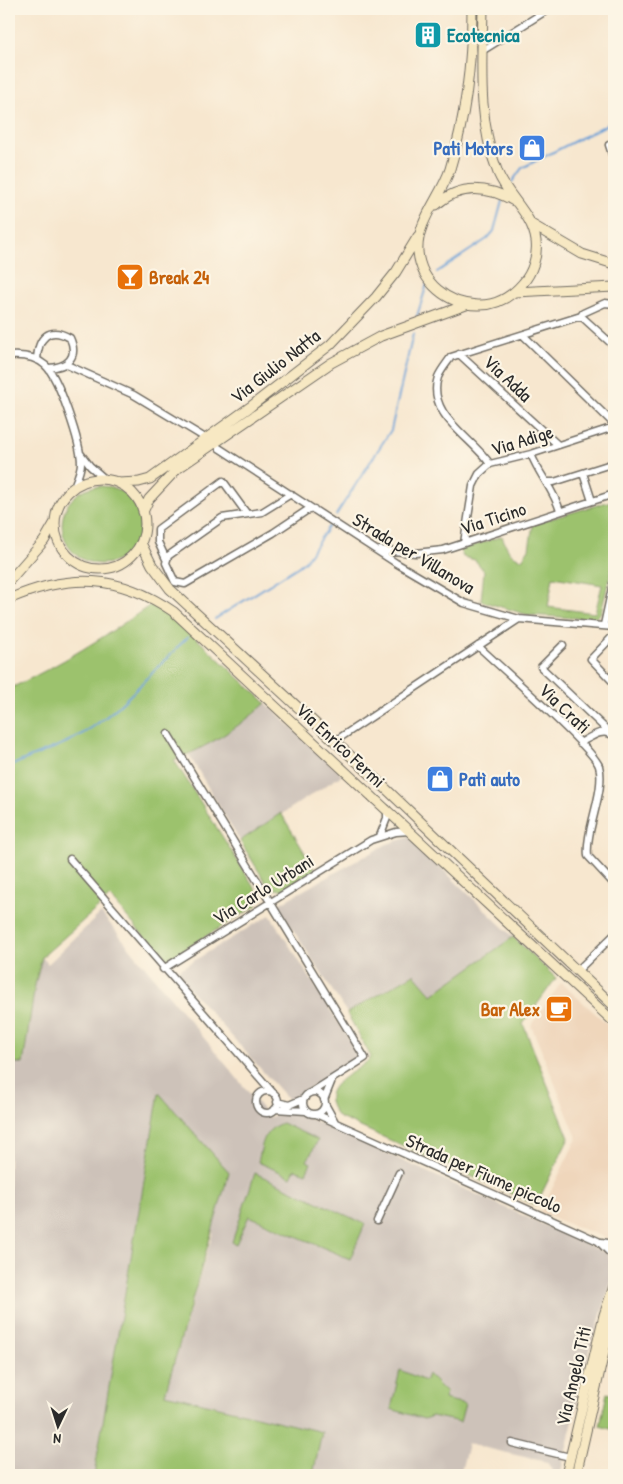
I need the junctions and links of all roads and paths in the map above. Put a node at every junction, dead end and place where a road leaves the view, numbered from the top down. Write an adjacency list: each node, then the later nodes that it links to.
1 (472, 9): 8 (main road)
2 (483, 9): 4 (main road)
3 (549, 9): 4 (street)
4 (482, 51): 7 (main road)
5 (614, 143): 6 (street)
6 (614, 160)
7 (514, 201): 8 (main road); 9 (main road)
8 (431, 210): 10 (main road)
9 (532, 224): 11 (main road); 13 (main road)
10 (419, 234): 15 (main road); 35 (main road, Via Giulio Natta)
11 (614, 264)
12 (614, 287): 13 (main road)
13 (515, 292): 15 (main road)
14 (614, 304): 16 (street, Via Adda)
15 (466, 305): 42 (main road, Via Giulio Natta)
16 (582, 316): 17 (street, Via Adda); 18 (street)
17 (523, 335): 19 (street, Via Adda); 24 (street)
18 (614, 346)
19 (460, 354): 26 (street, Via Adda); 31 (street, Via Adda)
20 (9, 356): 21 (street)
21 (37, 360): 22 (street); 23 (street)
22 (66, 365): 23 (street); 25 (street)
23 (48, 368): 28 (street)
24 (614, 425): 26 (street, Via Adige)
25 (202, 436)
26 (558, 445): 29 (street, Via Adige)
27 (219, 448): 37 (street, Strada per Villanova)
28 (80, 452): 33 (street); 36 (street)
29 (531, 454): 31 (street, Via Adige); 34 (street)
30 (614, 462): 32 (street)
31 (490, 464): 46 (street, Via Adige)
32 (582, 473): 34 (street); 39 (street)
33 (106, 480): 35 (main road); 36 (main road)
34 (546, 482): 41 (street)
35 (118, 483): 42 (main road)
36 (73, 489): 44 (main road)
37 (291, 494): 40 (street, Strada per Villanova); 43 (street)
38 (614, 494): 39 (street, Via Ticino)
39 (592, 501): 41 (street, Via Ticino)
40 (314, 509): 47 (street, Strada per Villanova); 48 (street)
41 (560, 511): 46 (street, Via Ticino)
42 (143, 512): 45 (main road)
43 (247, 514): 48 (street); 48 (street)
44 (55, 522): 49 (main road); 53 (main road)
45 (141, 543): 50 (main road); 64 (main road, Via Enrico Fermi)
46 (464, 543): 47 (street, Via Ticino)
47 (378, 550): 55 (street, Strada per Villanova)
48 (166, 559)
49 (83, 565): 50 (main road); 52 (main road)
50 (110, 568): 52 (main road)
51 (614, 579): 56 (street)
52 (96, 580): 54 (main road, Via Enrico Fermi); 66 (main road, Via Enrico Fermi)
53 (9, 582)
54 (9, 599)
55 (519, 619): 56 (street, Strada per Villanova); 60 (street, Via Enrico Fermi)
56 (604, 625): 57 (street, Strada per Villanova); 58 (street)
57 (614, 626)
58 (613, 638): 61 (street)
59 (563, 645): 63 (street)
60 (478, 646): 64 (street, Via Enrico Fermi); 65 (street, Via Crati)
61 (614, 683)
62 (168, 734): 71 (street)
63 (612, 734): 65 (street)
64 (335, 741): 74 (main road, Via Enrico Fermi)
65 (580, 743): 70 (street, Via Crati)
66 (386, 809): 67 (main road, Via Enrico Fermi); 68 (street)
67 (410, 831): 68 (street, Via Carlo Urbani); 76 (main road, Via Enrico Fermi)
68 (380, 836): 71 (street, Via Carlo Urbani)
69 (70, 859): 73 (street)
70 (614, 884)
71 (270, 902): 73 (street, Via Carlo Urbani); 78 (street)
72 (614, 935): 74 (street)
73 (163, 969): 77 (street)
74 (578, 971): 75 (main road, Via Enrico Fermi)
75 (614, 1006)
76 (614, 1022)
77 (259, 1079): 79 (street); 80 (street)
78 (333, 1079): 81 (street); 82 (street)
79 (273, 1093): 80 (street); 83 (street)
80 (260, 1094): 83 (street)
81 (307, 1096): 82 (street); 83 (street); 84 (street)
82 (324, 1102): 85 (street); 86 (street)
83 (276, 1106): 84 (street)
84 (306, 1111): 85 (street)
85 (316, 1114): 86 (street, Strada per Fiume piccolo)
86 (336, 1123): 89 (street, Strada per Fiume piccolo)
87 (399, 1173): 88 (street)
88 (377, 1221)
89 (598, 1241): 90 (street); 91 (street, Strada per Fiume piccolo)
90 (614, 1244)
91 (614, 1256)
92 (614, 1286): 96 (main road, Via Angelo Titi)
93 (614, 1309): 95 (main road, Via Angelo Titi)
94 (512, 1443): 96 (street)
95 (582, 1452): 96 (street); 97 (main road, Via Angelo Titi)
96 (571, 1456): 97 (street); 98 (main road, Via Angelo Titi)
97 (579, 1464): 99 (main road, Via Angelo Titi)
98 (566, 1475)
99 (576, 1475)

